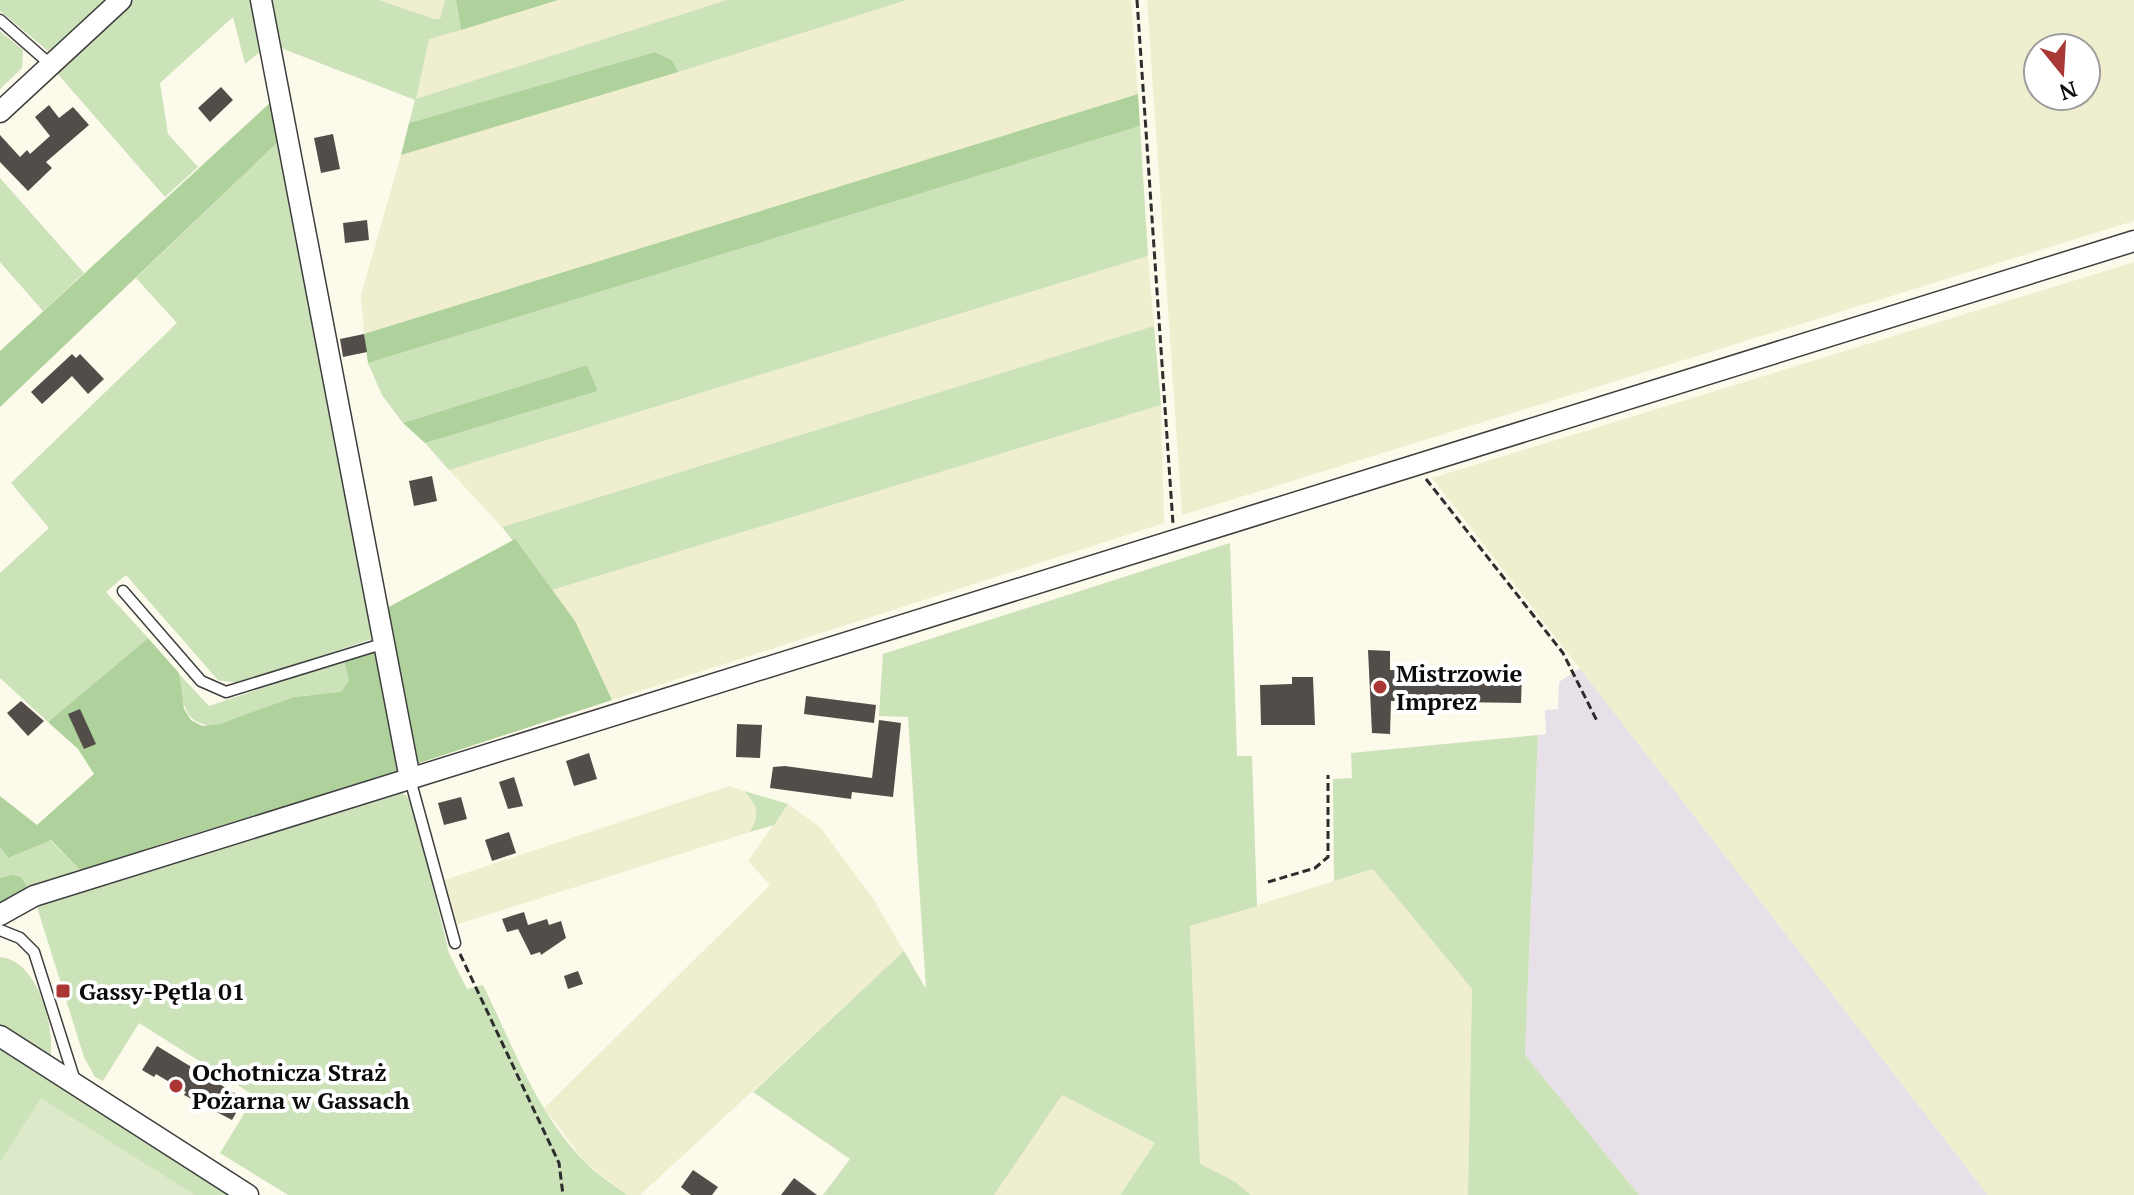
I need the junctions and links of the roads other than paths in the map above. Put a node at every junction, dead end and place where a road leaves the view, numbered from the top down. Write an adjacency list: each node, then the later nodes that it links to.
1 (121, 0): 4 (street)
2 (261, 0): 8 (street)
3 (0, 20): 4 (lane)
4 (51, 65): 5 (street)
5 (0, 112)
6 (2134, 241): 9 (street)
7 (123, 591): 8 (lane)
8 (385, 643): 9 (street)
9 (410, 779): 10 (street); 12 (lane)
10 (0, 915)
11 (0, 930): 14 (lane)
12 (455, 943)
13 (0, 1036): 14 (street)
14 (77, 1086): 15 (street)
15 (248, 1195)

